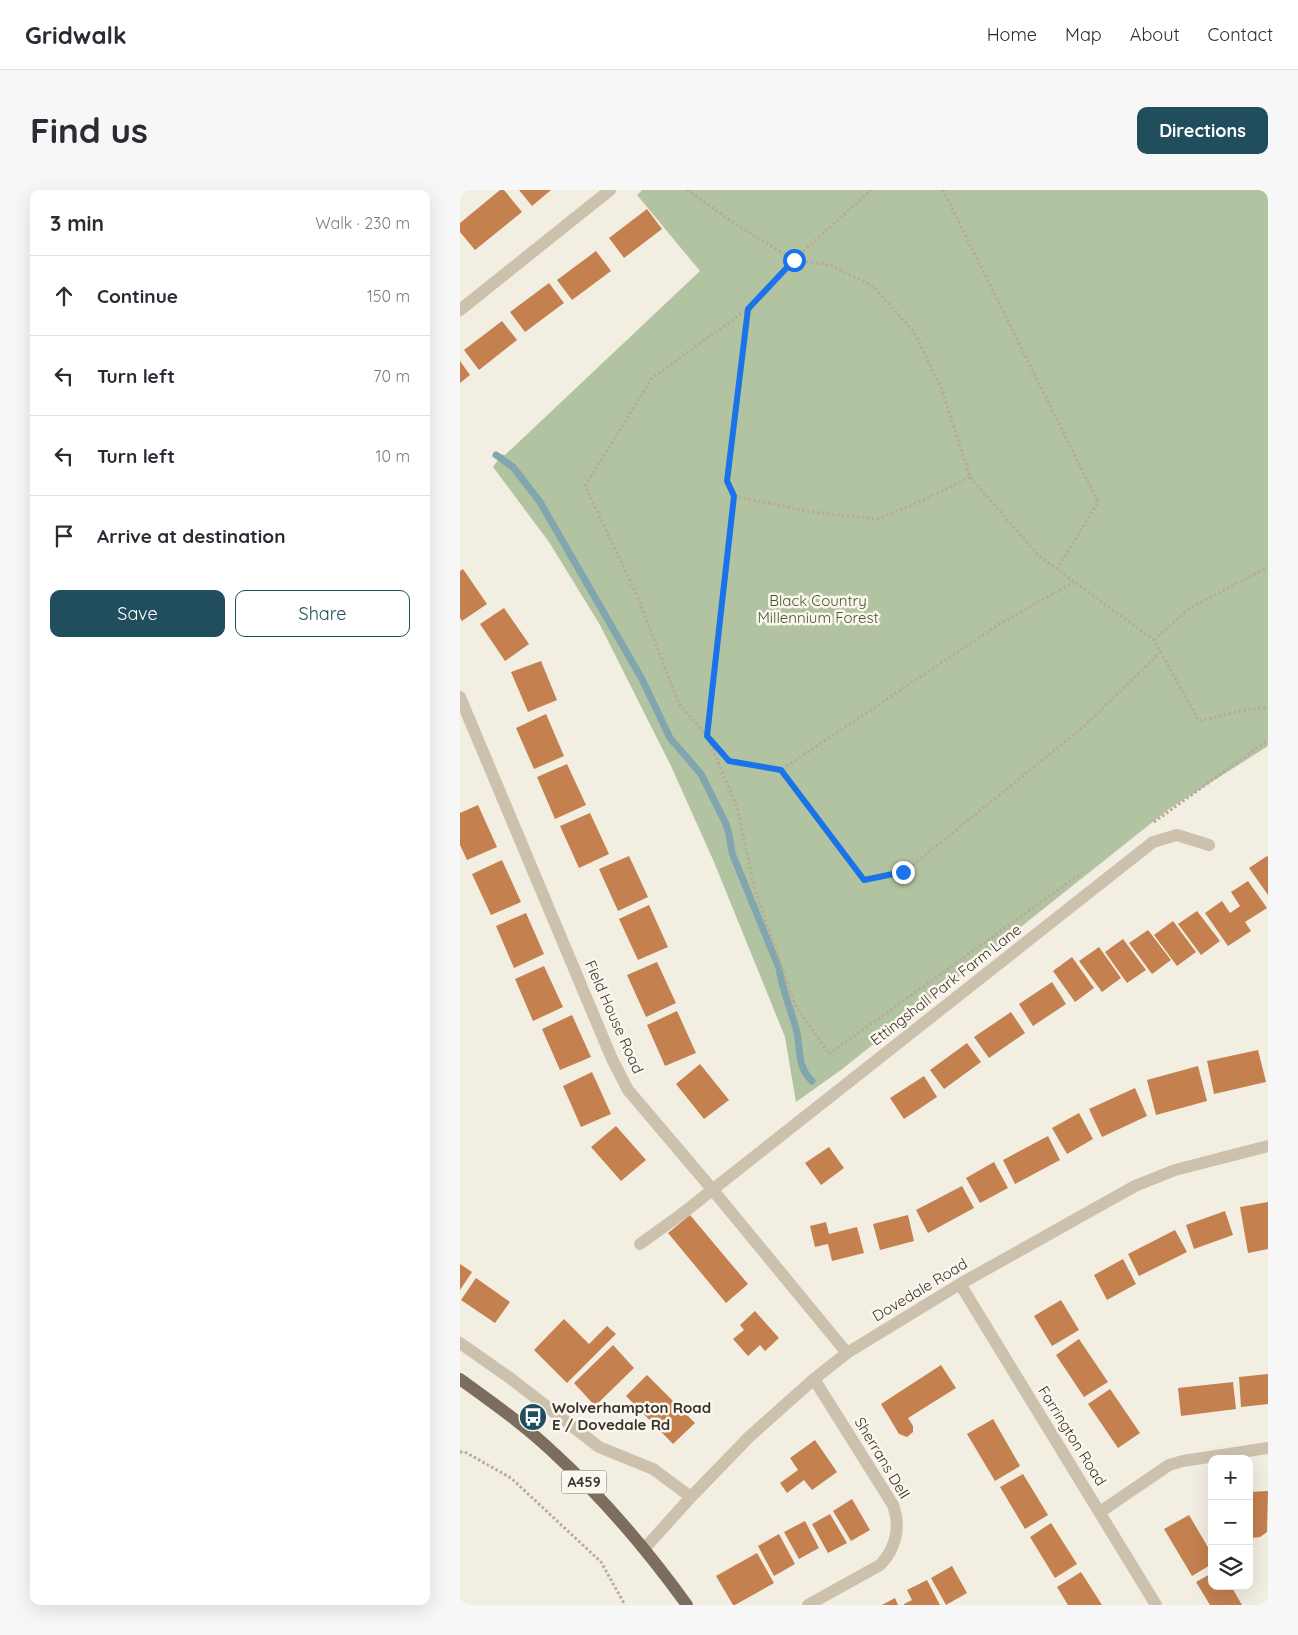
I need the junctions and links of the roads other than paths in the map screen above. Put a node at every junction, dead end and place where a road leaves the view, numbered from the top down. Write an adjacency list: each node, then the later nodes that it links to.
1 (610, 190): 2 (street)
2 (460, 310)
3 (460, 696): 6 (street, Field House Road)
4 (1209, 845): 6 (street, Ettingshall Park Farm Lane)
5 (1268, 1146): 8 (street, Dovedale Road)
6 (712, 1189): 7 (street, Ettingshall Park Farm Lane); 10 (street, Field House Road)
7 (640, 1244)
8 (960, 1284): 10 (street, Dovedale Road); 15 (street, Farrington Road)
9 (460, 1343): 14 (street)
10 (847, 1353): 12 (street, Dovedale Road)
11 (460, 1378): 16 (main road, A459)
12 (814, 1379): 14 (street, Dovedale Road); 18 (street, Sherrans Dell)
13 (1268, 1448): 15 (street)
14 (690, 1497): 16 (street, Dovedale Road)
15 (1100, 1512): 19 (street, Farrington Road)
16 (644, 1549): 17 (main road, A459)
17 (688, 1605)
18 (808, 1605)
19 (1156, 1605)

